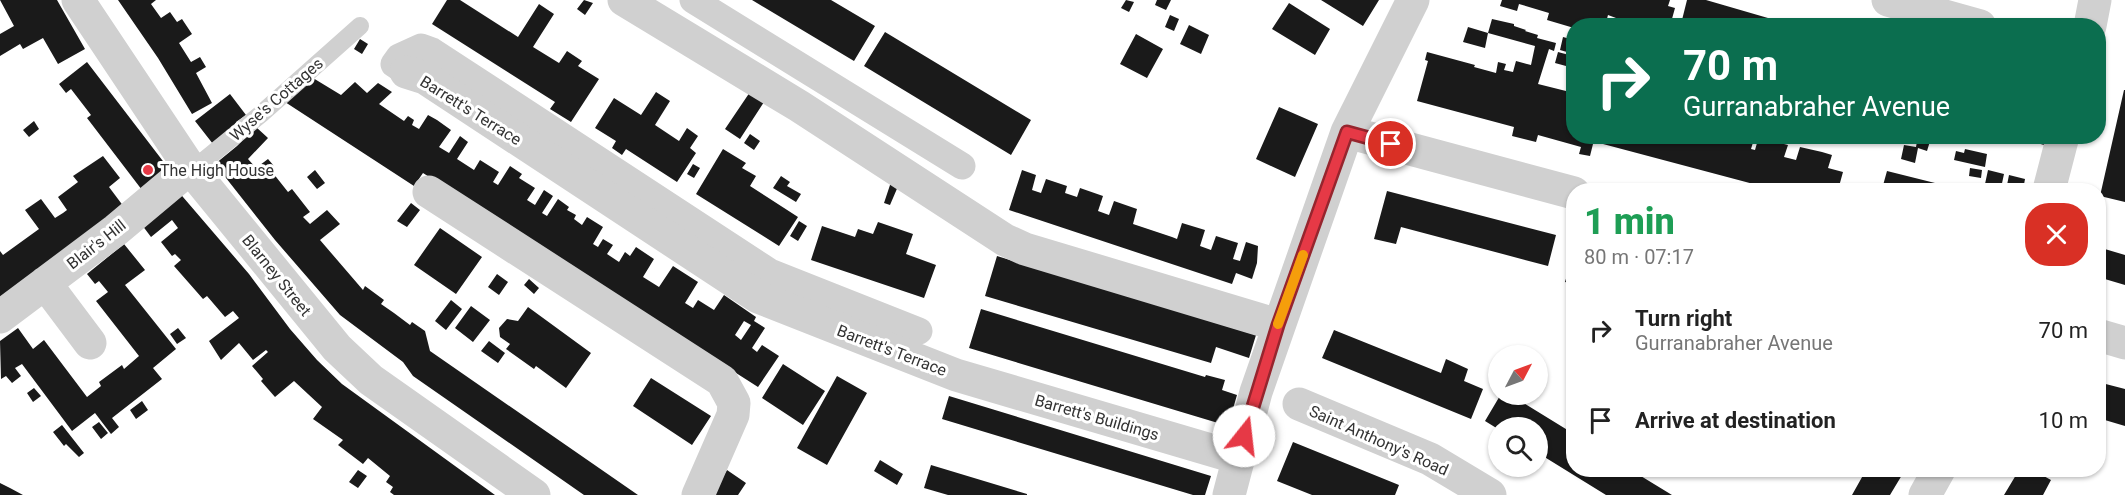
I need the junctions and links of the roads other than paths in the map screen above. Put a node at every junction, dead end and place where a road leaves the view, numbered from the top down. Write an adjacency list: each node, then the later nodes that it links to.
1 (78, 0): 14 (street, Blarney Street)
2 (624, 0): 20 (street)
3 (693, 0): 13 (street)
4 (1413, 0): 11 (street)
5 (1888, 0): 7 (street)
6 (2095, 0): 8 (street)
7 (1952, 18)
8 (2092, 18)
9 (360, 26): 14 (lane, Wyse's Cottages)
10 (406, 72): 21 (street, Barrett's Terrace); 25 (street, Barrett's Terrace)
11 (1347, 132): 16 (street); 20 (street)
12 (2061, 144): 15 (street)
13 (962, 166)
14 (190, 168): 18 (street, Blair's Hill); 29 (street, Blarney Street)
15 (2051, 183)
16 (1566, 191)
17 (429, 192): 30 (street)
18 (45, 284): 19 (street, Blair's Hill); 23 (street)
19 (0, 317)
20 (1278, 325): 27 (street)
21 (919, 331)
22 (2106, 337): 24 (street)
23 (90, 343)
24 (2125, 343)
25 (956, 375): 27 (street, Barrett's Buildings)
26 (1299, 404): 32 (street, Saint Anthony's Road)
27 (1238, 458): 31 (street)
28 (1934, 477): 33 (street)
29 (534, 495)
30 (698, 495)
31 (1229, 495)
32 (1490, 495)
33 (1925, 495)

